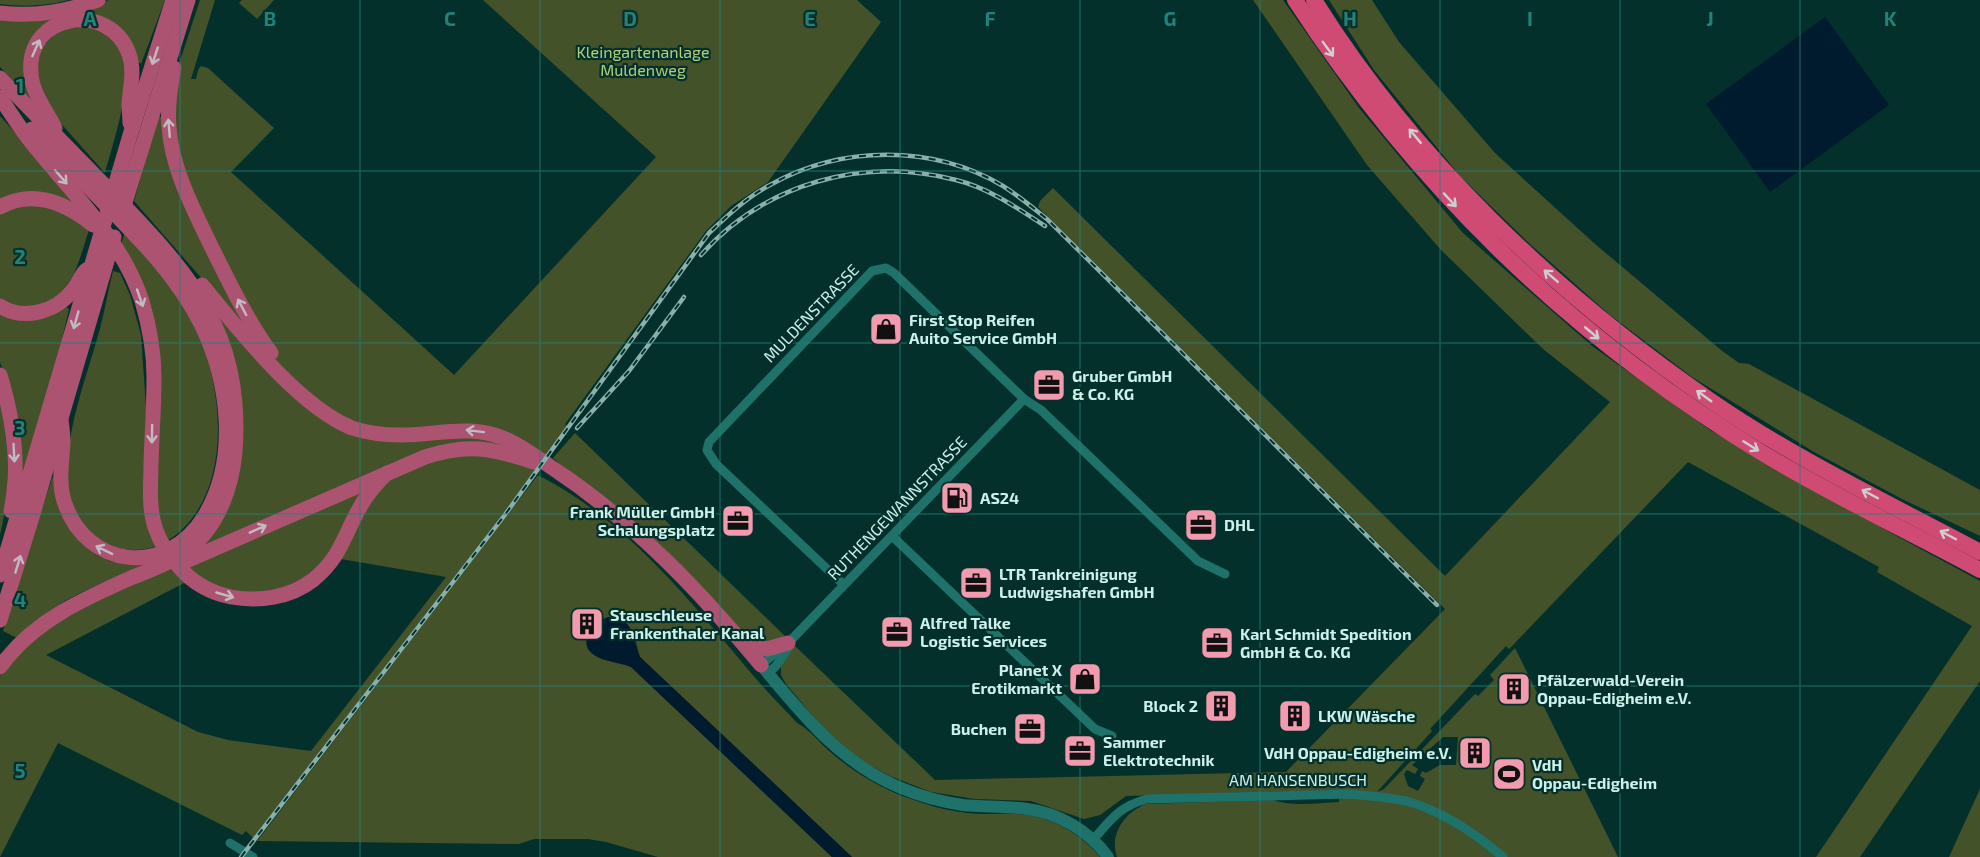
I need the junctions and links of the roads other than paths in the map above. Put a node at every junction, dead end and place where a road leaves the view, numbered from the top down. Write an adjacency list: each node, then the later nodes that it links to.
1 (98, 0): 6 (highway)
2 (173, 0): 10 (highway, one-way to 10)
3 (188, 0): 7 (highway)
4 (1295, 0): 28 (highway, one-way to 28)
5 (1314, 0): 25 (highway, one-way to 5)
6 (0, 13)
7 (182, 18): 12 (highway); 19 (highway, one-way to 7)
8 (0, 78): 11 (highway)
9 (0, 97): 14 (highway, one-way to 14); 27 (highway)
10 (131, 132): 11 (highway, one-way to 10); 12 (highway)
11 (60, 140): 15 (highway)
12 (122, 186): 16 (highway); 21 (highway)
13 (0, 207): 14 (highway)
14 (115, 245): 23 (highway, one-way to 23)
15 (169, 254): 19 (highway); 27 (highway)
16 (92, 264): 17 (highway); 26 (highway, one-way to 26)
17 (0, 306)
18 (0, 375): 26 (highway, one-way to 26)
19 (298, 391): 22 (highway, one-way to 19)
20 (1024, 399): 24 (street, RUTHENGEWANNSTRASSE); 29 (street, MULDENSTRASSE); 31 (street, MULDENSTRASSE)
21 (61, 420): 27 (highway, one-way to 21); 32 (highway, one-way to 21)
22 (527, 455): 23 (highway); 34 (highway)
23 (387, 473): 27 (highway, one-way to 23)
24 (892, 536): 31 (street, RUTHENGEWANNSTRASSE); 37 (street)
25 (1980, 552)
26 (6, 556): 30 (highway)
27 (173, 558): 35 (highway)
28 (1980, 570)
29 (1225, 574)
30 (0, 575)
31 (844, 585): 33 (street, RUTHENGEWANNSTRASSE)
32 (0, 620)
33 (790, 641): 34 (highway); 36 (street, RUTHENGEWANNSTRASSE)
34 (741, 642): 36 (highway)
35 (0, 667)
36 (764, 669): 38 (street)
37 (1112, 736)
38 (1093, 840): 41 (street); 42 (street, AM HANSENBUSCH)
39 (230, 843): 40 (street)
40 (253, 857)
41 (1108, 857)
42 (1503, 857)

